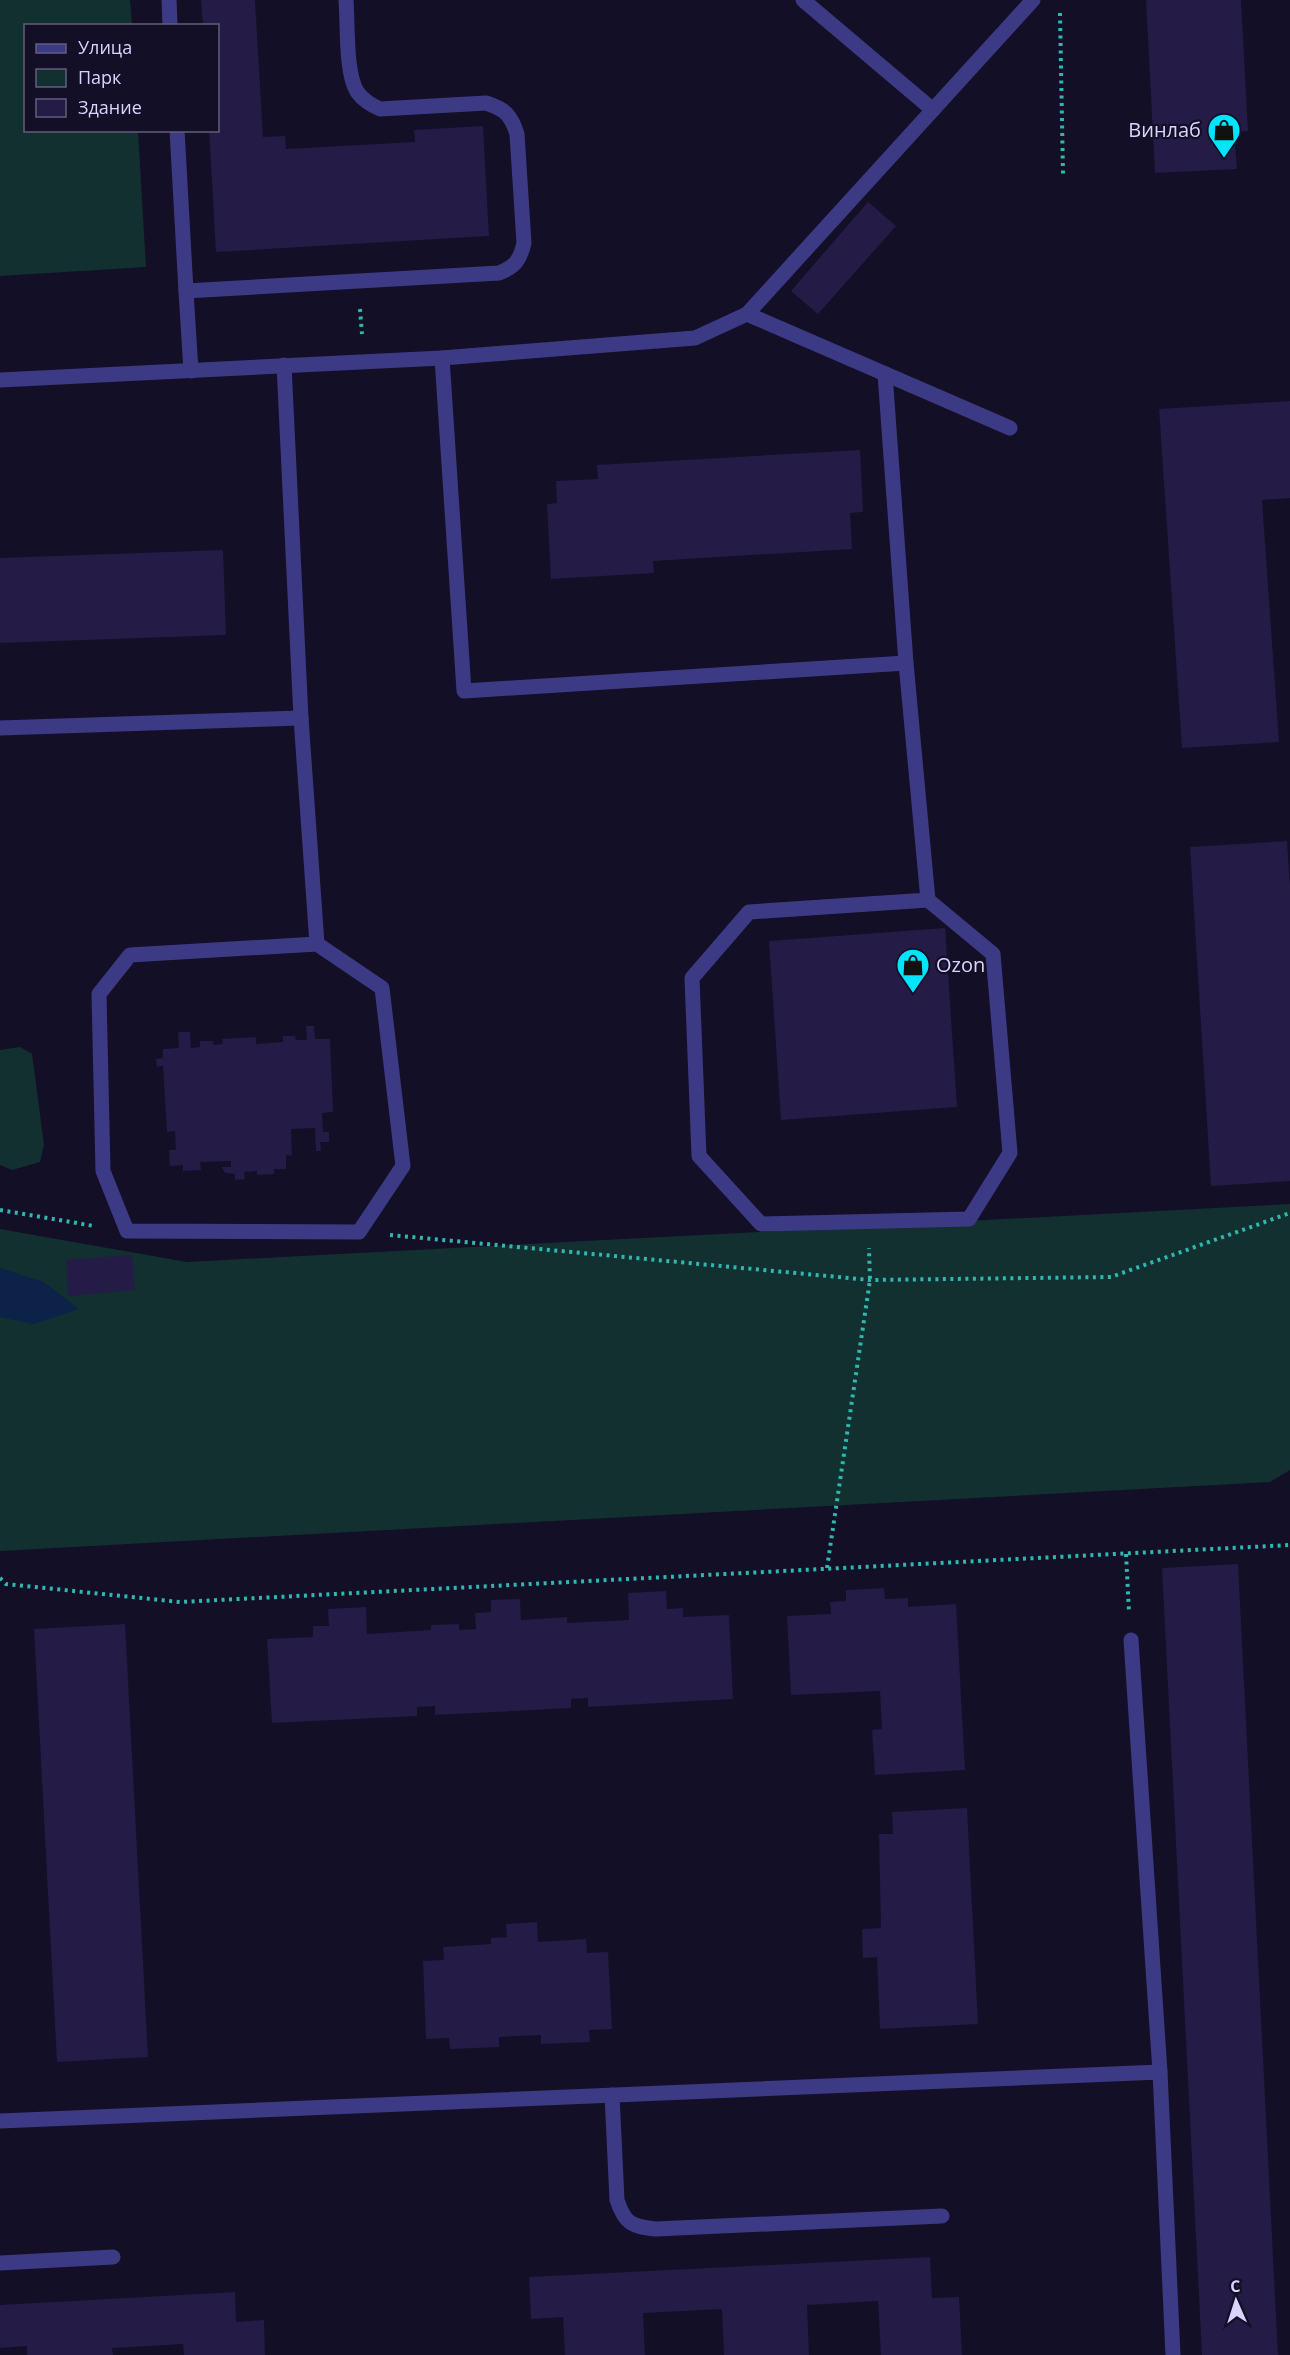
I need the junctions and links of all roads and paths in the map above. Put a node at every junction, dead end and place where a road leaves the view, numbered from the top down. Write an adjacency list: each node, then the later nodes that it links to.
1 (169, 0): 6 (lane)
2 (346, 0): 10 (lane)
3 (803, 0): 7 (lane)
4 (1033, 0): 7 (lane)
5 (1059, 12): 9 (path)
6 (170, 24)
7 (933, 110): 12 (lane)
8 (177, 132): 11 (lane)
9 (1062, 174)
10 (359, 281): 11 (lane); 13 (path)
11 (186, 291): 16 (lane)
12 (747, 314): 14 (lane); 17 (lane)
13 (362, 338)
14 (442, 358): 15 (lane); 20 (lane)
15 (284, 365): 16 (lane); 21 (lane)
16 (191, 371): 18 (lane)
17 (885, 374): 19 (lane); 20 (lane)
18 (0, 380)
19 (1010, 428)
20 (906, 663): 23 (lane)
21 (301, 718): 22 (lane); 24 (lane)
22 (0, 728)
23 (928, 900): 27 (lane); 27 (lane)
24 (317, 944): 28 (lane); 29 (lane)
25 (0, 1210): 28 (path)
26 (1290, 1213): 30 (path)
27 (868, 1222): 30 (path)
28 (127, 1231): 29 (lane)
29 (359, 1232): 30 (path)
30 (870, 1280): 33 (path)
31 (1290, 1545): 32 (path)
32 (1126, 1553): 33 (path); 35 (path)
33 (827, 1568): 34 (path)
34 (0, 1578)
35 (1131, 1640): 36 (lane)
36 (1160, 2072): 37 (lane); 42 (lane)
37 (612, 2095): 38 (lane); 39 (lane)
38 (0, 2121)
39 (942, 2216)
40 (113, 2257): 41 (lane)
41 (0, 2263)
42 (1173, 2355)

